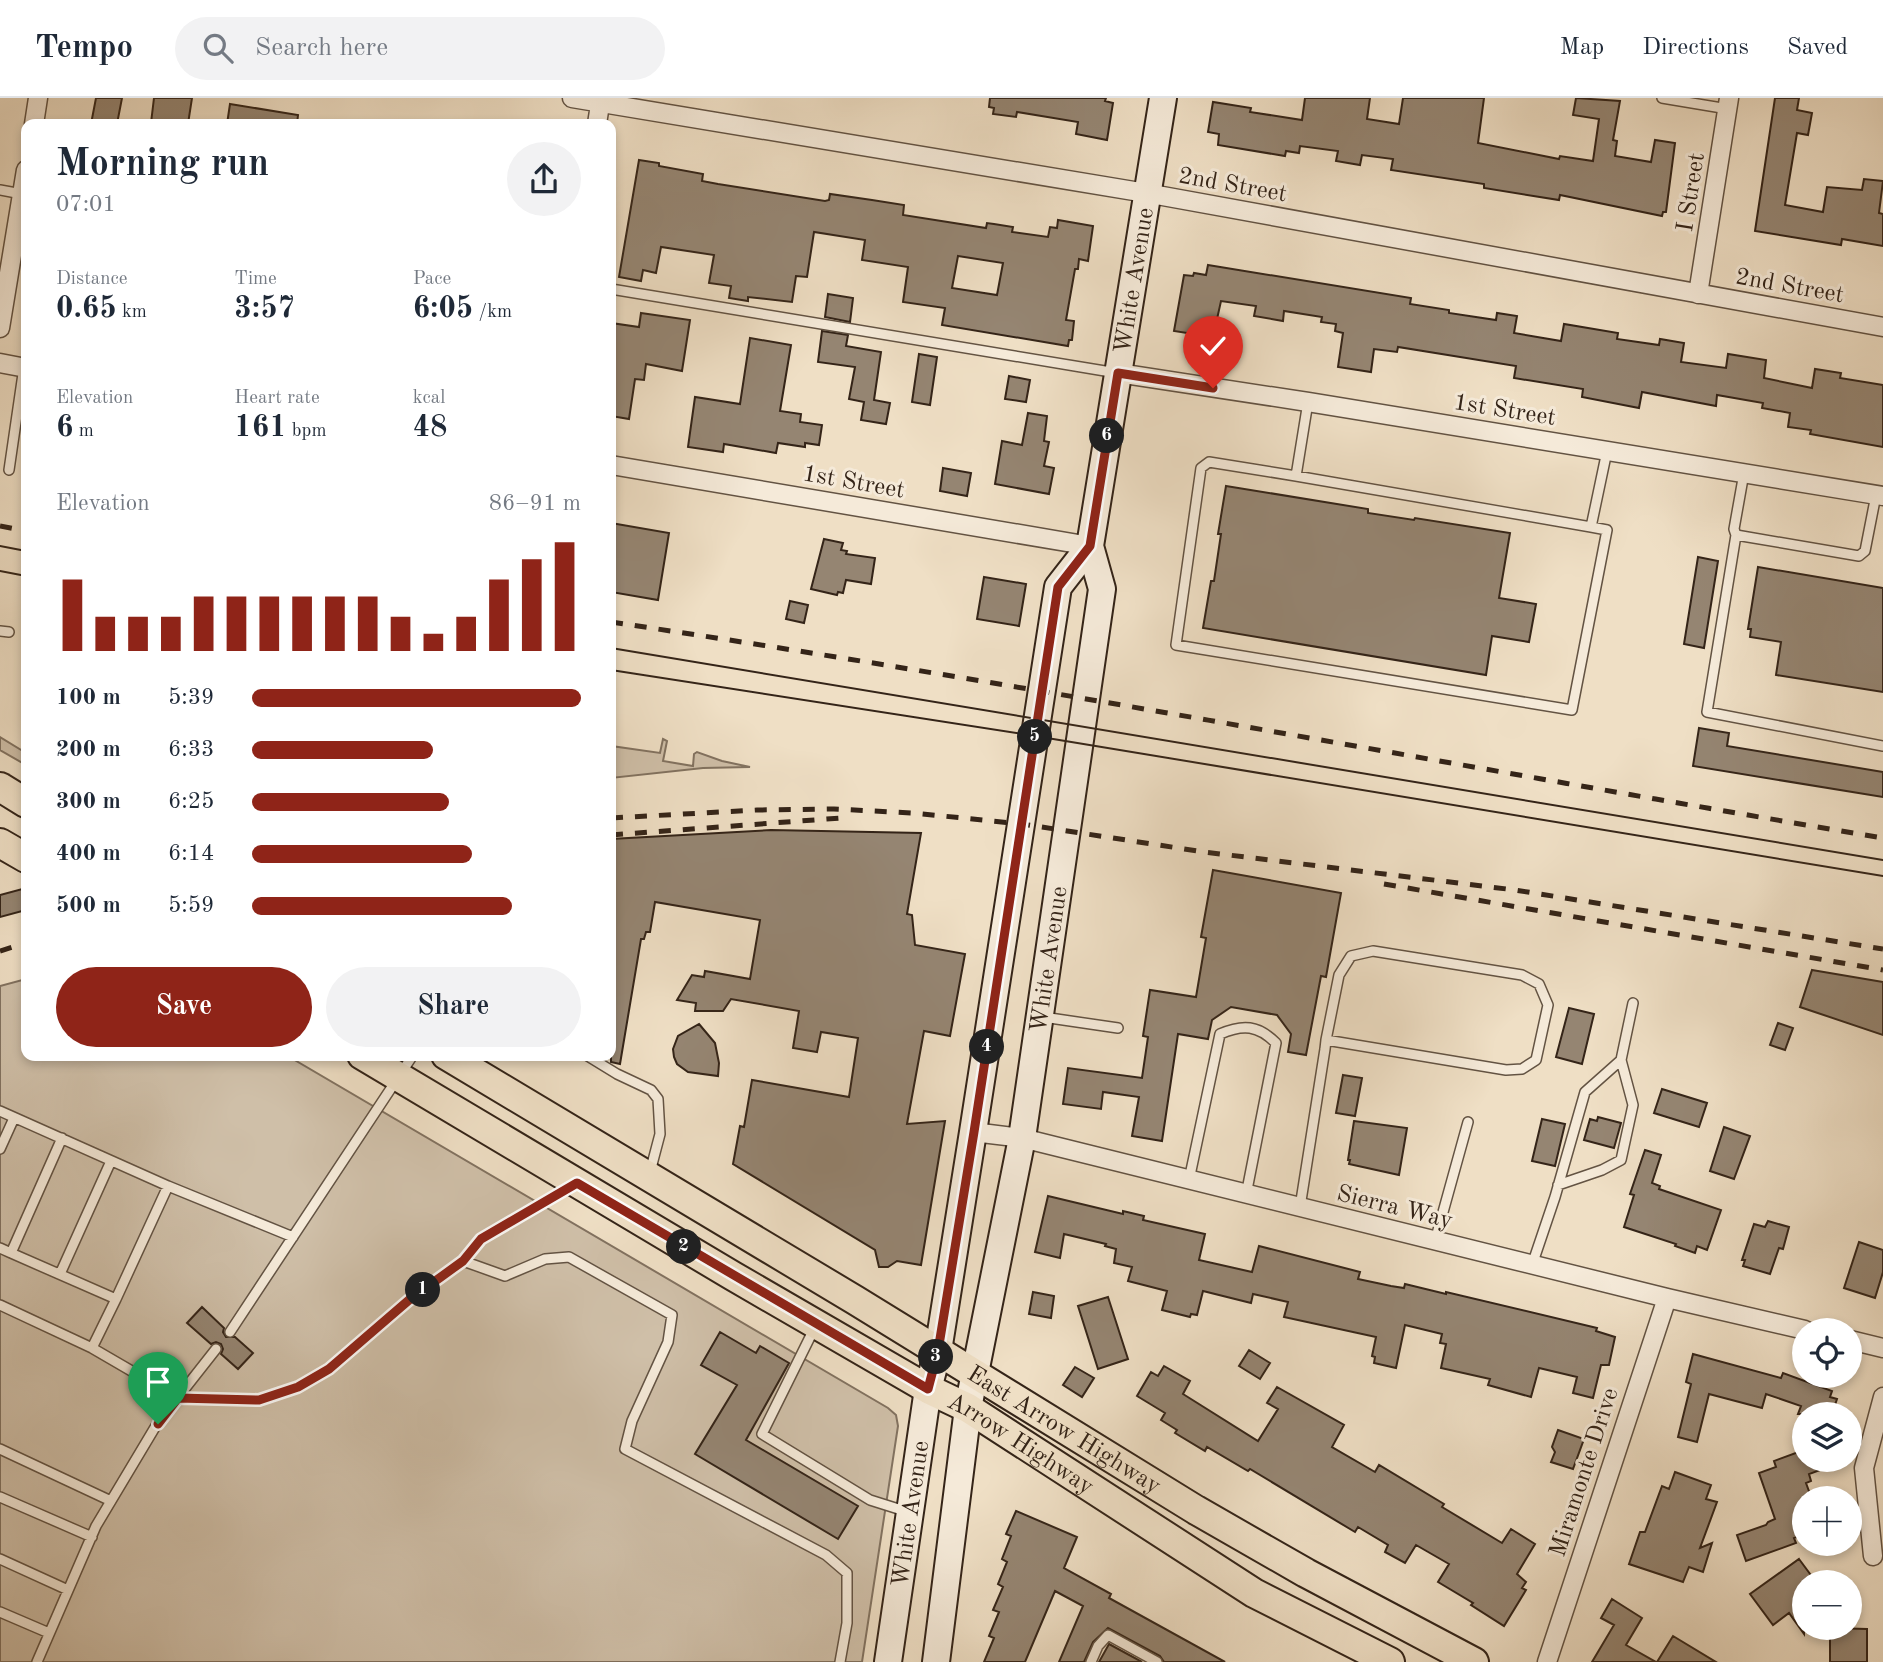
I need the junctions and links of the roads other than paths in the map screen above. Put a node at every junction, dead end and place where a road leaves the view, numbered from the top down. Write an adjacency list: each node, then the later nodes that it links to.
1 (38, 98): 7 (street)
2 (572, 98): 5 (street, 2nd Street)
3 (1163, 98): 10 (main road, White Avenue)
4 (1662, 98): 6 (lane)
5 (600, 101): 8 (street); 10 (street, 2nd Street)
6 (1728, 104): 14 (street, I Street)
7 (35, 119)
8 (598, 119)
9 (0, 190): 11 (lane)
10 (1146, 193): 14 (street, 2nd Street); 19 (main road, White Avenue)
11 (21, 194)
12 (21, 211): 16 (street)
13 (616, 290): 19 (lane)
14 (1698, 294): 15 (street, 2nd Street)
15 (1883, 327)
16 (0, 328)
17 (0, 363): 18 (street)
18 (21, 367)
19 (1118, 373): 21 (street, 1st Street); 30 (main road, White Avenue)
20 (21, 394): 24 (lane)
21 (1308, 402): 22 (street, 1st Street); 26 (lane)
22 (1607, 450): 25 (street, 1st Street); 28 (lane)
23 (616, 466): 30 (street, 1st Street)
24 (9, 470)
25 (1744, 473): 27 (street, 1st Street); 29 (lane)
26 (1296, 476): 28 (lane); 28 (lane)
27 (1879, 495): 29 (lane)
28 (1591, 527)
29 (1736, 535): 31 (lane)
30 (1090, 546): 35 (main road, White Avenue); 46 (main road, White Avenue)
31 (1883, 746)
32 (0, 788): 33 (main road)
33 (21, 800)
34 (1633, 1003): 38 (lane)
35 (1041, 1016): 36 (lane); 47 (main road, White Avenue)
36 (1118, 1028)
37 (1326, 1040): 37 (lane); 57 (lane)
38 (1621, 1060): 54 (lane); 54 (lane)
39 (387, 1061): 42 (main road, Arrow Highway)
40 (456, 1061): 51 (main road, East Arrow Highway)
41 (596, 1061): 51 (lane)
42 (407, 1066): 53 (main road, Arrow Highway); 58 (lane)
43 (0, 1111): 44 (lane)
44 (14, 1118): 48 (lane); 49 (lane)
45 (1468, 1122): 59 (lane)
46 (974, 1132): 47 (street, Sierra Way); 75 (main road, White Avenue)
47 (1022, 1138): 52 (street, Sierra Way); 76 (main road, White Avenue)
48 (62, 1139): 50 (lane); 61 (lane)
49 (0, 1149)
50 (111, 1161): 55 (lane); 64 (lane)
51 (649, 1177): 75 (main road, East Arrow Highway)
52 (1189, 1180): 56 (street, Sierra Way); 56 (lane)
53 (577, 1183): 62 (lane); 68 (main road, Arrow Highway)
54 (1558, 1185): 63 (lane)
55 (168, 1186): 58 (lane); 66 (lane)
56 (1246, 1195): 57 (street, Sierra Way)
57 (1300, 1208): 59 (street, Sierra Way)
58 (293, 1237): 70 (lane)
59 (1435, 1241): 63 (street, Sierra Way)
60 (0, 1248): 61 (lane)
61 (11, 1253): 64 (lane)
62 (463, 1261): 79 (lane); 92 (lane)
63 (1532, 1265): 65 (street, Sierra Way)
64 (60, 1274): 66 (lane)
65 (1667, 1298): 69 (street, Sierra Way); 99 (street, Miramonte Drive)
66 (116, 1299): 72 (lane)
67 (0, 1305): 72 (lane)
68 (817, 1324): 77 (main road, Arrow Highway); 84 (lane)
69 (1792, 1327)
70 (230, 1332)
71 (1862, 1343): 73 (street)
72 (92, 1348): 79 (lane)
73 (1883, 1348)
74 (216, 1349): 79 (lane)
75 (938, 1351): 76 (main road, East Arrow Highway); 77 (main road, White Avenue)
76 (974, 1373): 80 (main road, White Avenue); 98 (main road, East Arrow Highway)
77 (928, 1389): 80 (main road, Arrow Highway); 84 (main road, White Avenue)
78 (1883, 1397): 86 (street)
79 (178, 1398): 83 (lane)
80 (968, 1408): 94 (main road, White Avenue); 97 (main road, Arrow Highway)
81 (0, 1449): 83 (lane)
82 (0, 1497): 85 (lane)
83 (111, 1501): 85 (lane)
84 (910, 1513): 93 (main road, White Avenue)
85 (92, 1537): 88 (lane)
86 (1873, 1556)
87 (0, 1559): 88 (lane)
88 (68, 1590): 90 (lane)
89 (0, 1612): 90 (lane)
90 (49, 1633): 91 (lane)
91 (37, 1662)
92 (840, 1662)
93 (888, 1662)
94 (936, 1662)
95 (1091, 1662): 96 (lane)
96 (1157, 1662)
97 (1390, 1662)
98 (1474, 1662)
99 (1546, 1662)

